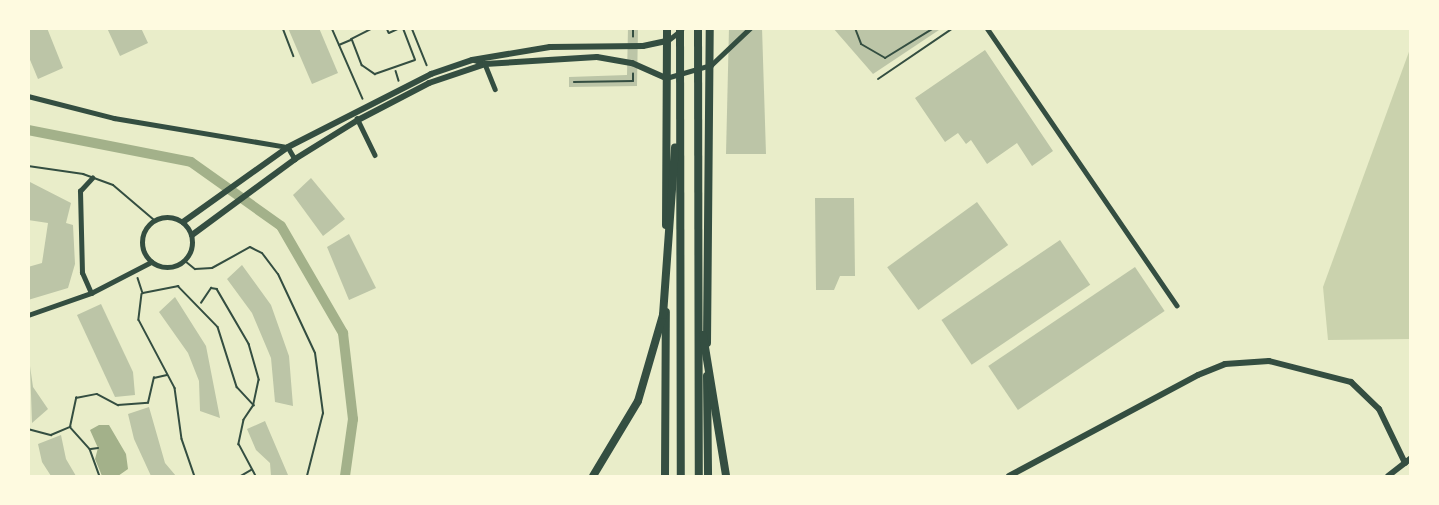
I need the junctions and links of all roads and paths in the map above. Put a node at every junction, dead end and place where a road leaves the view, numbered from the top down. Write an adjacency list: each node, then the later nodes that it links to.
1 (283, 28): 19 (path)
2 (332, 28): 18 (path)
3 (374, 28): 16 (path)
4 (387, 28): 5 (path)
5 (402, 28): 23 (path)
6 (412, 28): 24 (path)
7 (667, 28): 17 (highway)
8 (681, 28): 17 (street); 28 (highway)
9 (698, 28): 49 (highway)
10 (710, 28): 22 (highway)
11 (750, 28): 22 (street)
12 (855, 28): 13 (lane)
13 (934, 28)
14 (953, 28): 26 (lane)
15 (987, 28): 51 (street)
16 (352, 39): 18 (path); 23 (path)
17 (667, 41): 20 (main road); 25 (highway)
18 (339, 45): 33 (path)
19 (294, 56)
20 (472, 60): 21 (street); 24 (main road)
21 (485, 64): 25 (main road); 31 (street); 35 (main road)
22 (711, 65): 25 (street); 70 (highway)
23 (396, 70): 30 (path)
24 (431, 74): 30 (main road)
25 (666, 78): 67 (highway)
26 (878, 79)
27 (603, 81): 29 (path)
28 (680, 81): 66 (highway); 68 (highway)
29 (574, 82)
30 (402, 87): 33 (main road)
31 (495, 89)
32 (28, 96): 36 (street)
33 (366, 106): 34 (main road)
34 (354, 112): 35 (street); 36 (main road)
35 (358, 120): 37 (street); 38 (main road)
36 (288, 147): 38 (street); 42 (main road)
37 (375, 155)
38 (295, 159): 43 (main road)
39 (28, 166): 40 (lane)
40 (92, 178): 41 (lane); 47 (street)
41 (154, 220): 42 (street); 45 (street)
42 (183, 222): 43 (street)
43 (192, 235): 44 (street)
44 (185, 261): 45 (street); 65 (lane)
45 (151, 262): 46 (street)
46 (136, 272): 47 (street); 48 (path)
47 (91, 293): 52 (street)
48 (143, 293): 50 (path); 53 (path)
49 (698, 302): 69 (highway); 71 (highway)
50 (200, 304): 54 (path); 54 (path)
51 (1177, 305)
52 (28, 315)
53 (168, 375): 55 (path); 62 (path)
54 (254, 405): 60 (path)
55 (70, 427): 56 (path); 58 (path)
56 (28, 429)
57 (98, 448): 58 (path)
58 (90, 449): 61 (path)
59 (1408, 461): 72 (main road); 73 (main road)
60 (251, 469): 63 (path); 64 (path)
61 (100, 477)
62 (195, 477)
63 (241, 477)
64 (256, 477)
65 (308, 477)
66 (593, 477)
67 (665, 477)
68 (681, 477)
69 (699, 477)
70 (708, 477)
71 (726, 477)
72 (1009, 477)
73 (1388, 477)

